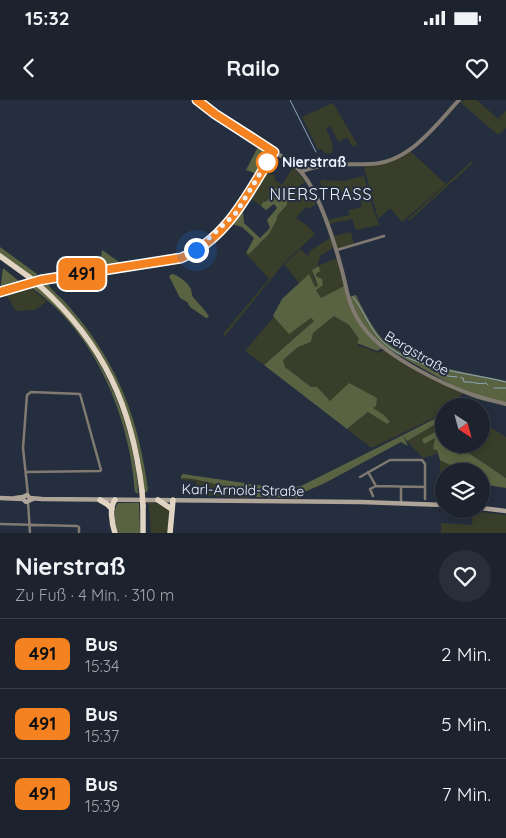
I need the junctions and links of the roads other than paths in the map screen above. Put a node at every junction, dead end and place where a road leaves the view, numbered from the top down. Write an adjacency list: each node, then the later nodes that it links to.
1 (197, 100): 3 (street)
2 (459, 100): 4 (street)
3 (274, 152): 4 (street); 8 (street)
4 (302, 172): 6 (street, Bergstraße)
5 (384, 236): 6 (street)
6 (335, 250): 9 (street, Bergstraße)
7 (0, 256): 37 (highway, bridge)
8 (0, 292)
9 (506, 404)
10 (26, 472): 10 (street); 18 (street)
11 (368, 472): 12 (street); 13 (street); 15 (street)
12 (360, 477)
13 (376, 486): 14 (street); 16 (street)
14 (401, 486): 15 (street); 24 (street)
15 (425, 487): 19 (street)
16 (374, 496)
17 (0, 498): 18 (main road, Karl-Arnold-Straße)
18 (27, 498): 20 (main road, Karl-Arnold-Straße); 33 (street)
19 (425, 499)
20 (100, 500): 21 (main road, Karl-Arnold-Straße); 27 (highway)
21 (115, 500): 22 (main road, Karl-Arnold-Straße); 27 (highway); 31 (highway)
22 (158, 500): 23 (main road, Karl-Arnold-Straße); 26 (highway)
23 (173, 500): 24 (main road, Karl-Arnold-Straße); 26 (highway); 30 (highway)
24 (401, 503): 25 (main road, Karl-Arnold-Straße)
25 (435, 504)
26 (170, 508): 30 (highway)
27 (112, 509): 31 (highway)
28 (490, 509): 29 (main road)
29 (506, 511)
30 (171, 515): 38 (highway)
31 (113, 518): 36 (highway)
32 (0, 524): 33 (street)
33 (29, 525): 34 (street); 35 (street)
34 (30, 533)
35 (79, 533)
36 (115, 533)
37 (143, 533)
38 (170, 533)

